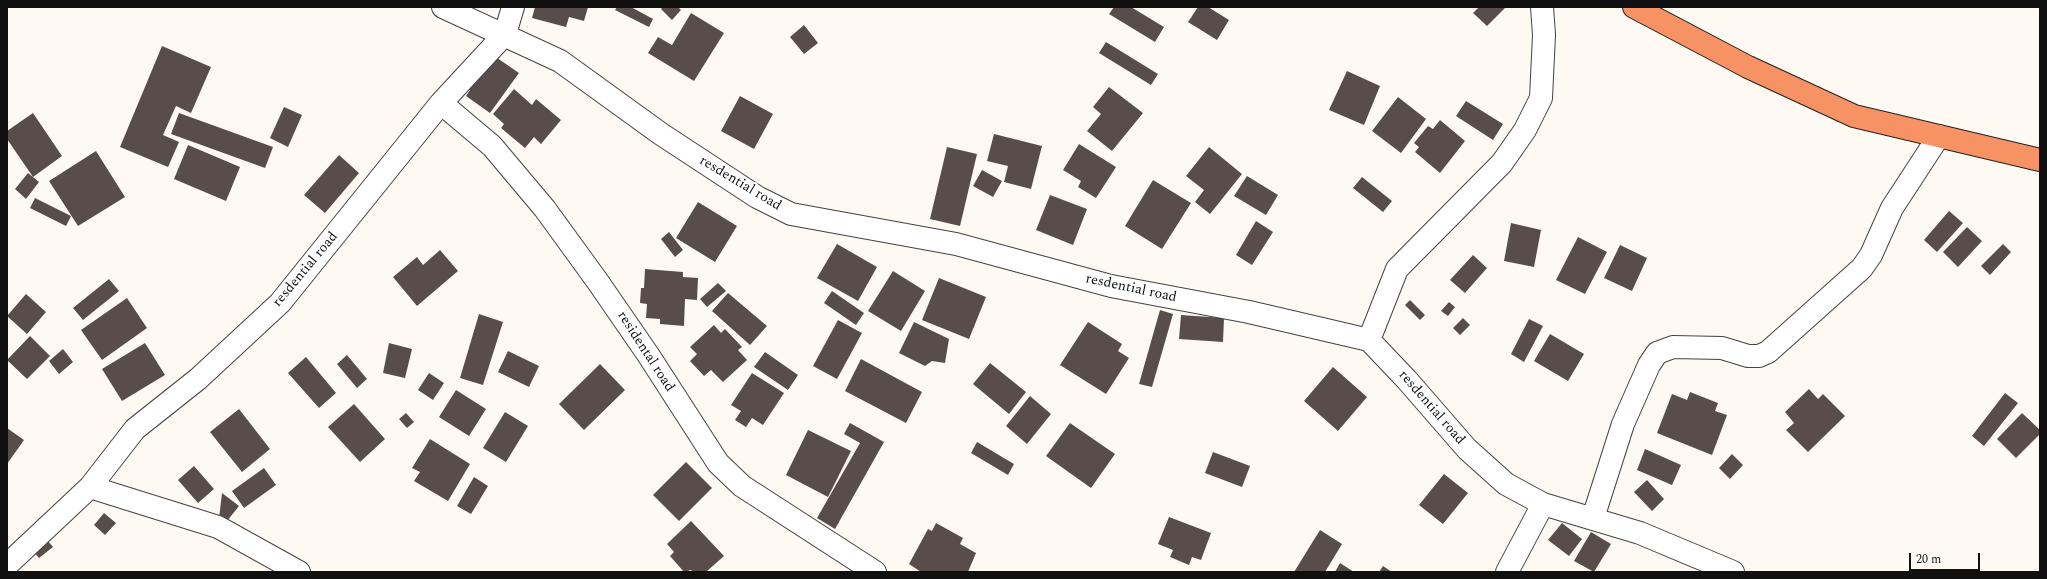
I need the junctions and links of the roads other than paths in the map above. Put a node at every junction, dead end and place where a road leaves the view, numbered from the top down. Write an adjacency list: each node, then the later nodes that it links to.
1 (443, 7): 5 (street, resdential road)
2 (513, 7): 5 (street, resdential road)
3 (1542, 7): 9 (street)
4 (1634, 7): 7 (highway)
5 (505, 34): 6 (street, resdential road); 9 (street, resdential road)
6 (441, 103): 10 (street, resdential road); 15 (street, residental road)
7 (1939, 136): 8 (highway); 12 (street)
8 (2040, 160)
9 (1369, 340): 11 (street, resdential road)
10 (90, 487): 13 (street, resdential road); 14 (street)
11 (1543, 504): 12 (street, resdential road); 16 (street)
12 (1593, 518): 17 (street, resdential road)
13 (7, 565)
14 (299, 572)
15 (875, 572)
16 (1507, 572)
17 (1733, 572)

